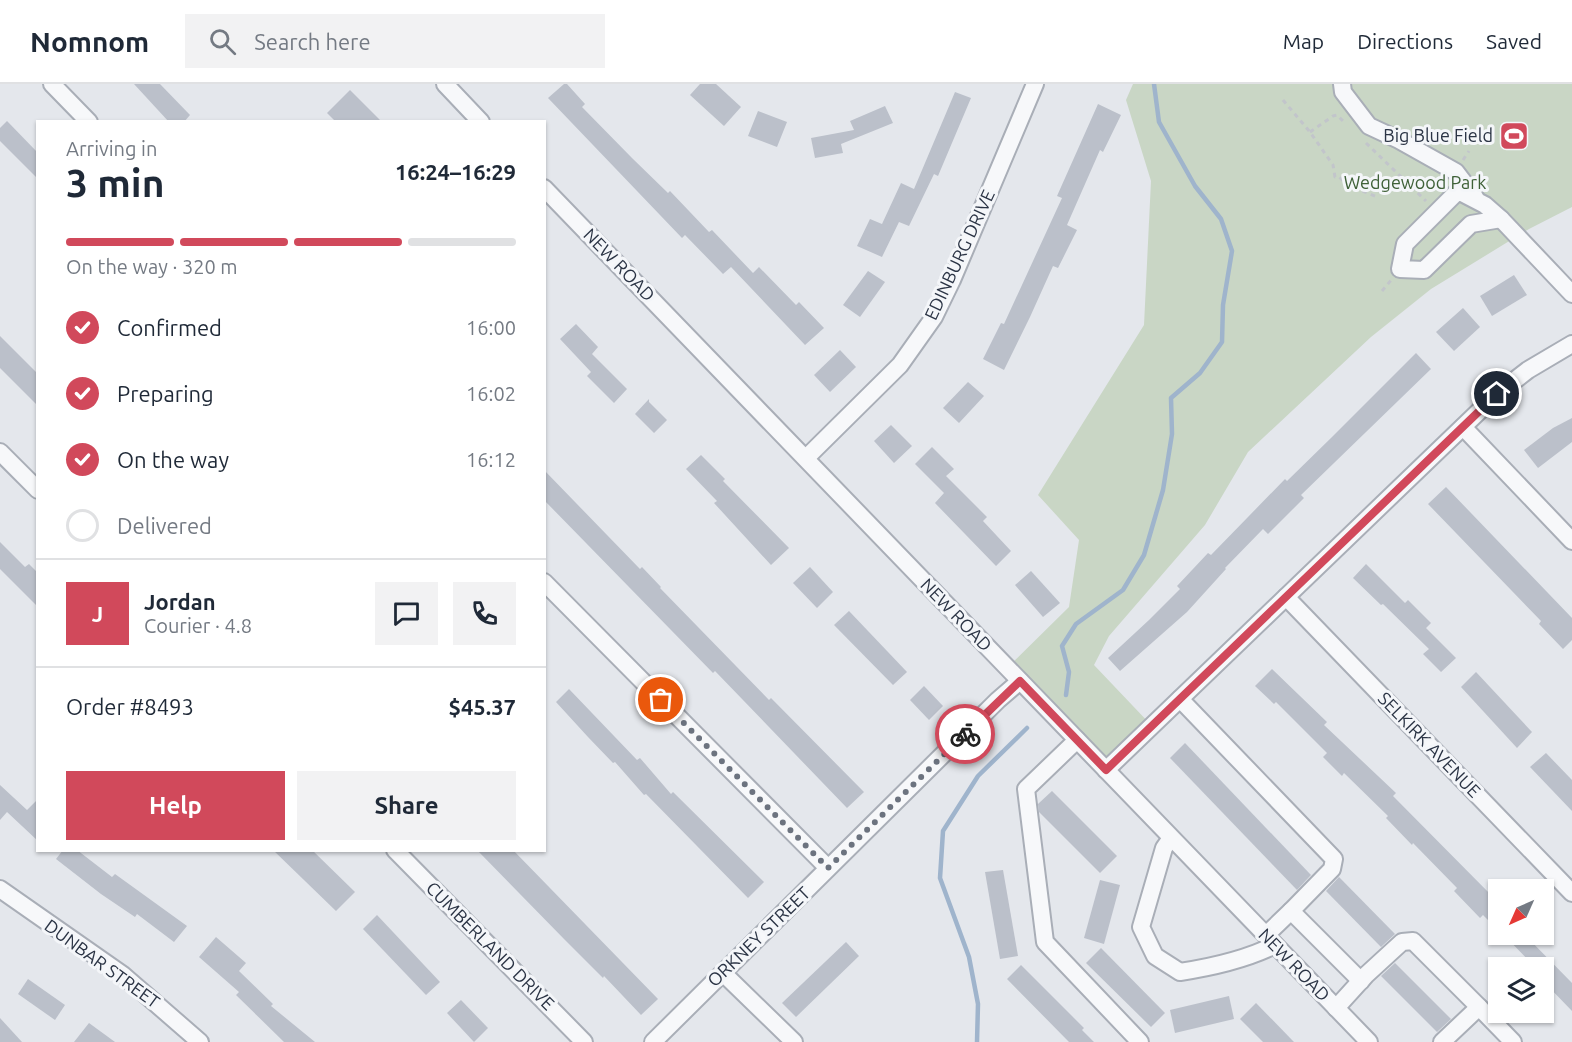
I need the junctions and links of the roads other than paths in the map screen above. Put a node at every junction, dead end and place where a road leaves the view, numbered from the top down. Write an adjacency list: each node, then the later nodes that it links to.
1 (52, 84): 5 (street)
2 (445, 84): 6 (street)
3 (1035, 84): 14 (street, EDINBURG DRIVE)
4 (1342, 84): 8 (street)
5 (87, 120)
6 (479, 120)
7 (546, 190): 14 (street, NEW ROAD)
8 (1480, 202): 9 (street); 9 (street)
9 (1501, 219): 10 (street)
10 (1572, 294)
11 (1572, 344): 12 (street)
12 (1463, 427): 16 (street); 18 (street)
13 (0, 452): 15 (street)
14 (806, 458): 19 (street, NEW ROAD)
15 (36, 488)
16 (1572, 542)
17 (546, 584): 25 (street)
18 (1286, 597): 20 (street); 27 (street, SELKIRK AVENUE)
19 (1020, 681): 21 (street, NEW ROAD); 25 (street, ORKNEY STREET)
20 (1179, 699): 22 (street); 28 (street)
21 (1077, 740): 22 (street, NEW ROAD); 38 (street)
22 (1106, 770): 23 (street, NEW ROAD)
23 (1171, 838): 29 (street, NEW ROAD); 29 (street)
24 (397, 852): 35 (street, CUMBERLAND DRIVE)
25 (828, 868): 30 (street, ORKNEY STREET)
26 (0, 889): 34 (street, DUNBAR STREET)
27 (1572, 893)
28 (1291, 911): 29 (street); 31 (street)
29 (1270, 940): 33 (street, NEW ROAD)
30 (723, 973): 36 (street, ORKNEY STREET); 37 (street)
31 (1361, 981): 32 (street); 33 (street)
32 (1479, 1007): 40 (street); 41 (street)
33 (1336, 1008): 39 (street, NEW ROAD)
34 (200, 1042)
35 (584, 1042)
36 (653, 1042)
37 (794, 1042)
38 (1140, 1042)
39 (1369, 1042)
40 (1443, 1042)
41 (1513, 1042)

